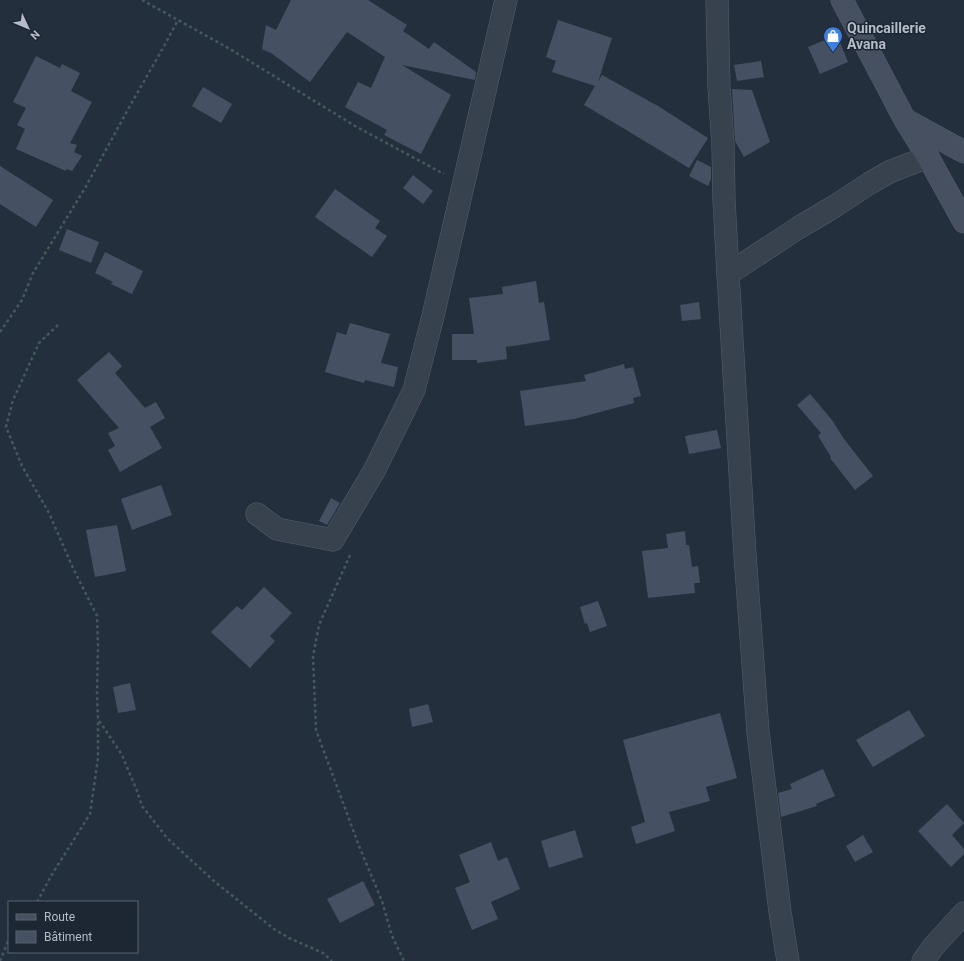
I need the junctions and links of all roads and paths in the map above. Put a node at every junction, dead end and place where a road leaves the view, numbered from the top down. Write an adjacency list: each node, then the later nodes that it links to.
1 (142, 0): 5 (path)
2 (506, 0): 9 (street)
3 (717, 0): 11 (street)
4 (842, 0): 6 (main road)
5 (178, 20): 9 (path); 13 (path)
6 (905, 120): 7 (main road); 8 (main road)
7 (964, 152)
8 (928, 157): 10 (main road); 11 (street)
9 (463, 185): 14 (street)
10 (964, 222)
11 (728, 274): 23 (street)
12 (58, 325): 16 (path)
13 (0, 332)
14 (257, 514)
15 (353, 549): 22 (path)
16 (98, 719): 17 (path); 21 (path)
17 (38, 901)
18 (964, 913): 24 (street)
19 (8, 941): 20 (path)
20 (0, 961)
21 (332, 961)
22 (404, 961)
23 (788, 961)
24 (923, 961)

